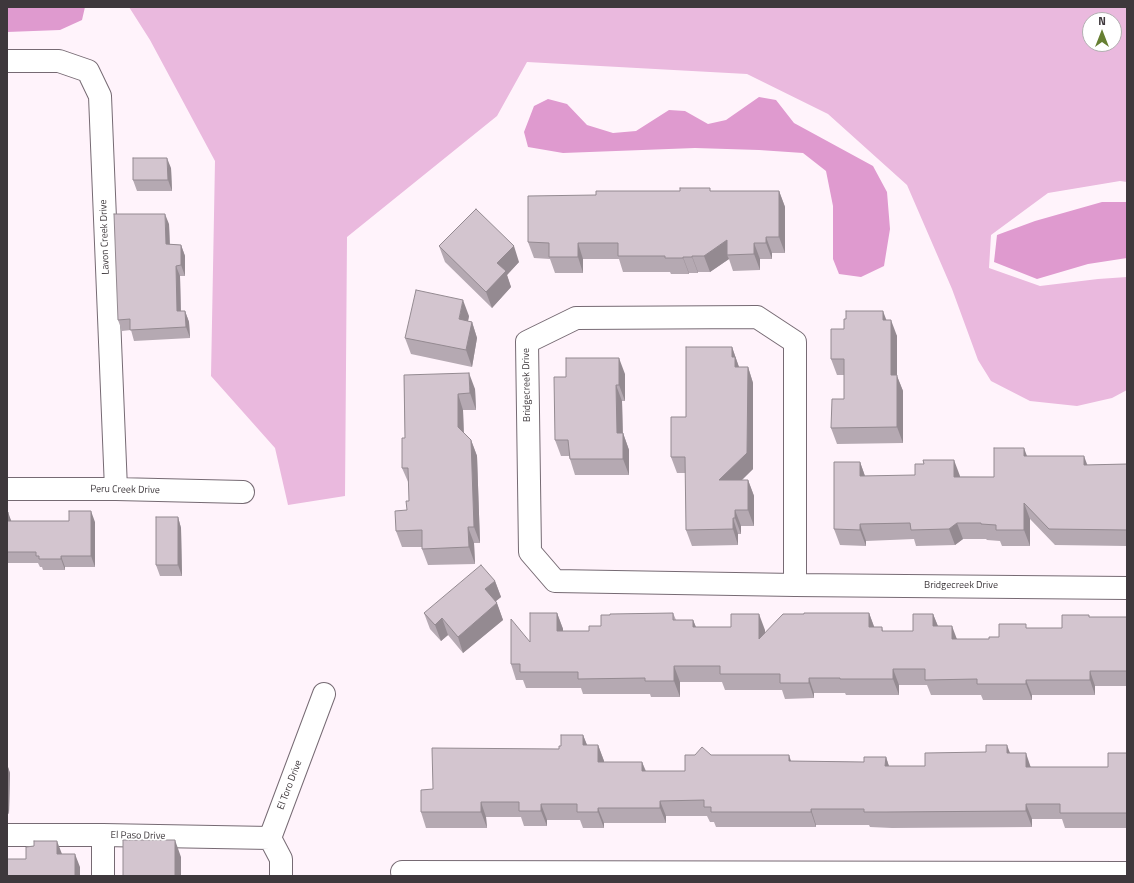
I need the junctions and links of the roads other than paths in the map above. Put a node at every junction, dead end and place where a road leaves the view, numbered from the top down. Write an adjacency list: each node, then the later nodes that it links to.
1 (7, 60): 3 (street, Lavon Creek Drive)
2 (7, 489): 3 (street, Peru Creek Drive)
3 (116, 489): 4 (street, Peru Creek Drive)
4 (243, 492)
5 (795, 585): 5 (street, Bridgecreek Drive); 6 (street, Bridgecreek Drive)
6 (1127, 588)
7 (324, 694): 10 (street, El Toro Drive)
8 (7, 835): 9 (street, El Paso Drive)
9 (103, 835): 10 (street, El Paso Drive); 14 (street)
10 (270, 838): 15 (street)
11 (402, 872): 13 (street)
12 (1127, 873): 13 (street)
13 (521, 874)
14 (103, 876)
15 (281, 876)

